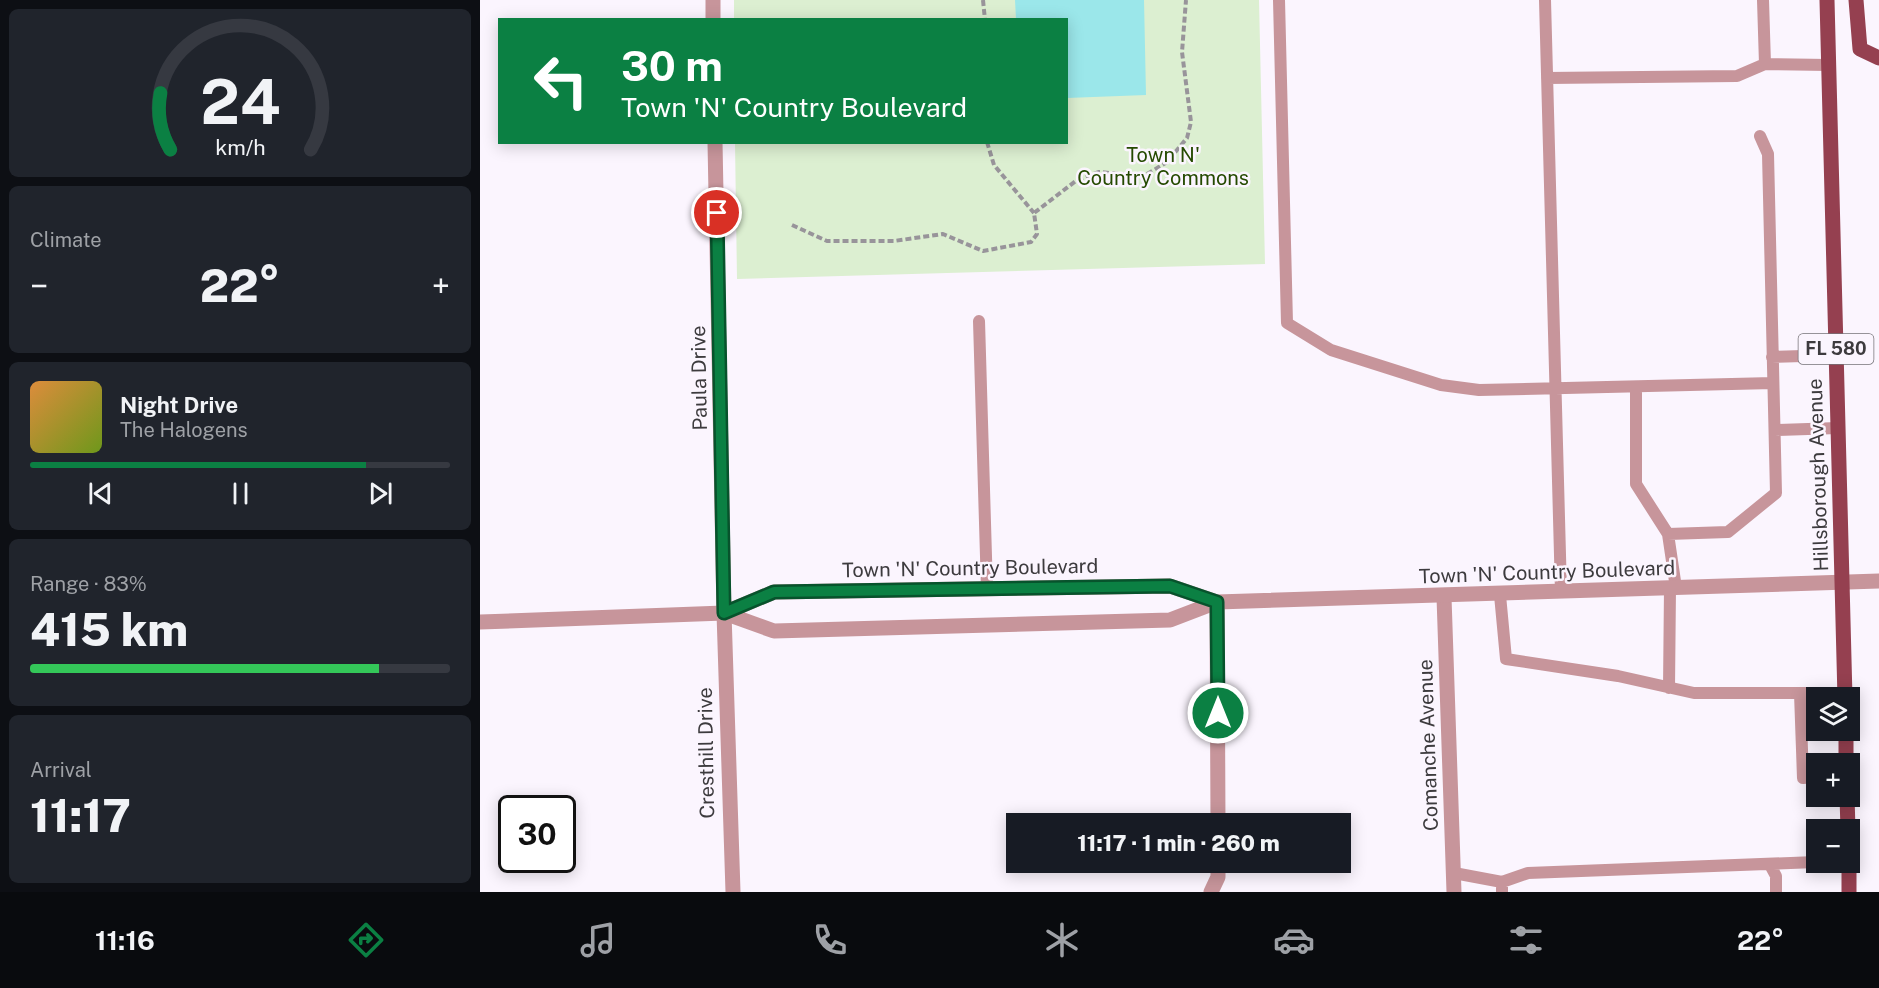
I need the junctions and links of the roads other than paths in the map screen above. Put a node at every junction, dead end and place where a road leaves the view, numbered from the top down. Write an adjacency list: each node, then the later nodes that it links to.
1 (713, 0): 7 (street)
2 (1280, 0): 19 (lane)
3 (1545, 0): 11 (lane)
4 (1763, 0): 9 (lane)
5 (1827, 0): 10 (main road, Hillsborough Avenue / FL 580)
6 (1856, 0): 8 (main road)
7 (713, 18)
8 (1879, 58)
9 (1765, 64): 10 (lane); 11 (lane)
10 (1828, 64): 15 (main road, Hillsborough Avenue / FL 580)
11 (1547, 78): 19 (lane)
12 (1760, 136): 16 (lane)
13 (715, 144): 31 (street, Paula Drive)
14 (979, 321): 26 (lane)
15 (1836, 355): 16 (lane); 20 (main road, Hillsborough Avenue / FL 580)
16 (1773, 357): 17 (lane)
17 (1773, 383): 18 (lane); 21 (lane)
18 (1636, 387): 19 (lane); 22 (lane)
19 (1555, 388): 27 (lane)
20 (1838, 428): 21 (lane); 24 (main road, Hillsborough Avenue / FL 580)
21 (1775, 430): 22 (lane)
22 (1668, 534): 25 (lane)
23 (1879, 581): 24 (street, Town 'N' Country Boulevard)
24 (1842, 582): 25 (street, Town 'N' Country Boulevard); 33 (main road, Hillsborough Avenue / FL 580)
25 (1673, 588): 27 (street, Town 'N' Country Boulevard); 34 (lane)
26 (987, 590): 30 (street, Town 'N' Country Boulevard); 31 (street, Town 'N' Country Boulevard)
27 (1561, 592): 28 (street, Town 'N' Country Boulevard)
28 (1500, 595): 29 (street, Town 'N' Country Boulevard); 34 (lane)
29 (1444, 597): 30 (street, Town 'N' Country Boulevard); 42 (street, Comanche Avenue)
30 (1217, 602): 31 (street, Town 'N' Country Boulevard); 38 (street)
31 (724, 613): 32 (street, Town 'N' Country Boulevard); 45 (street, Cresthill Drive)
32 (480, 622)
33 (1845, 687)
34 (1669, 688): 35 (lane)
35 (1800, 693): 36 (lane); 37 (lane)
36 (1806, 693)
37 (1806, 778)
38 (1218, 813)
39 (1806, 863): 40 (lane)
40 (1770, 865): 44 (lane); 48 (lane)
41 (1218, 873): 46 (street)
42 (1454, 873): 44 (lane); 47 (street, Comanche Avenue)
43 (1849, 873): 49 (main road)
44 (1502, 887)
45 (733, 892)
46 (1211, 892)
47 (1454, 892)
48 (1776, 892)
49 (1850, 892)

